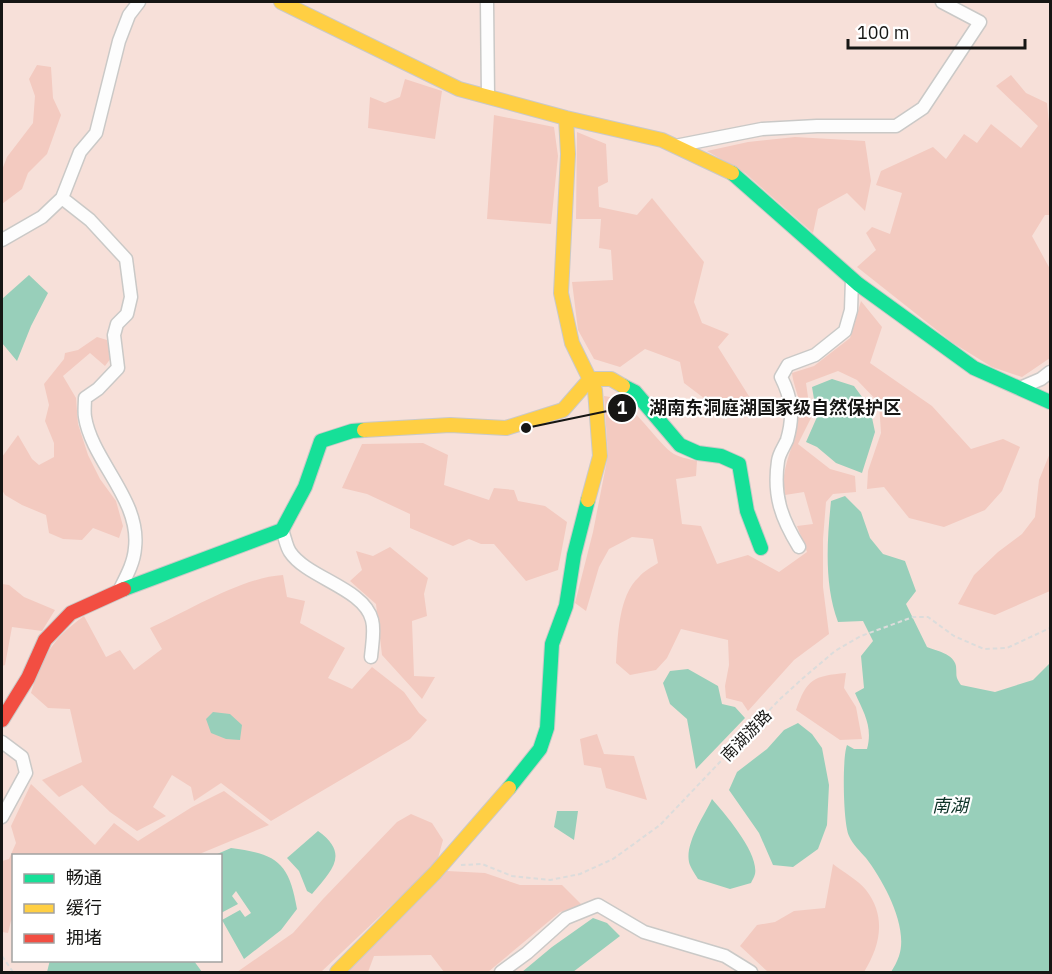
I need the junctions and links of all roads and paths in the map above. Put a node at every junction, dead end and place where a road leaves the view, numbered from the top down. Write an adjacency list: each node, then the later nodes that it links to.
1 (138, 2): 8 (street)
2 (281, 2): 5 (street)
3 (487, 2): 5 (street)
4 (942, 2): 7 (street)
5 (488, 97): 6 (street)
6 (566, 118): 7 (street); 12 (street)
7 (675, 146): 10 (street)
8 (62, 198): 9 (street); 18 (street)
9 (2, 240)
10 (852, 279): 13 (street); 16 (street)
11 (1050, 372): 13 (street)
12 (590, 379): 15 (street); 17 (street); 24 (street)
13 (1020, 388): 14 (street)
14 (1050, 402)
15 (282, 530): 18 (street); 20 (street)
16 (799, 547)
17 (761, 548)
18 (119, 591): 21 (street)
19 (1050, 628): 24 (path, 南湖游路)
20 (371, 657)
21 (2, 720)
22 (2, 742): 23 (street)
23 (2, 817)
24 (443, 865): 27 (street)
25 (2, 956): 26 (path)
26 (13, 972)
27 (337, 972)
28 (501, 972): 29 (street)
29 (751, 972)

